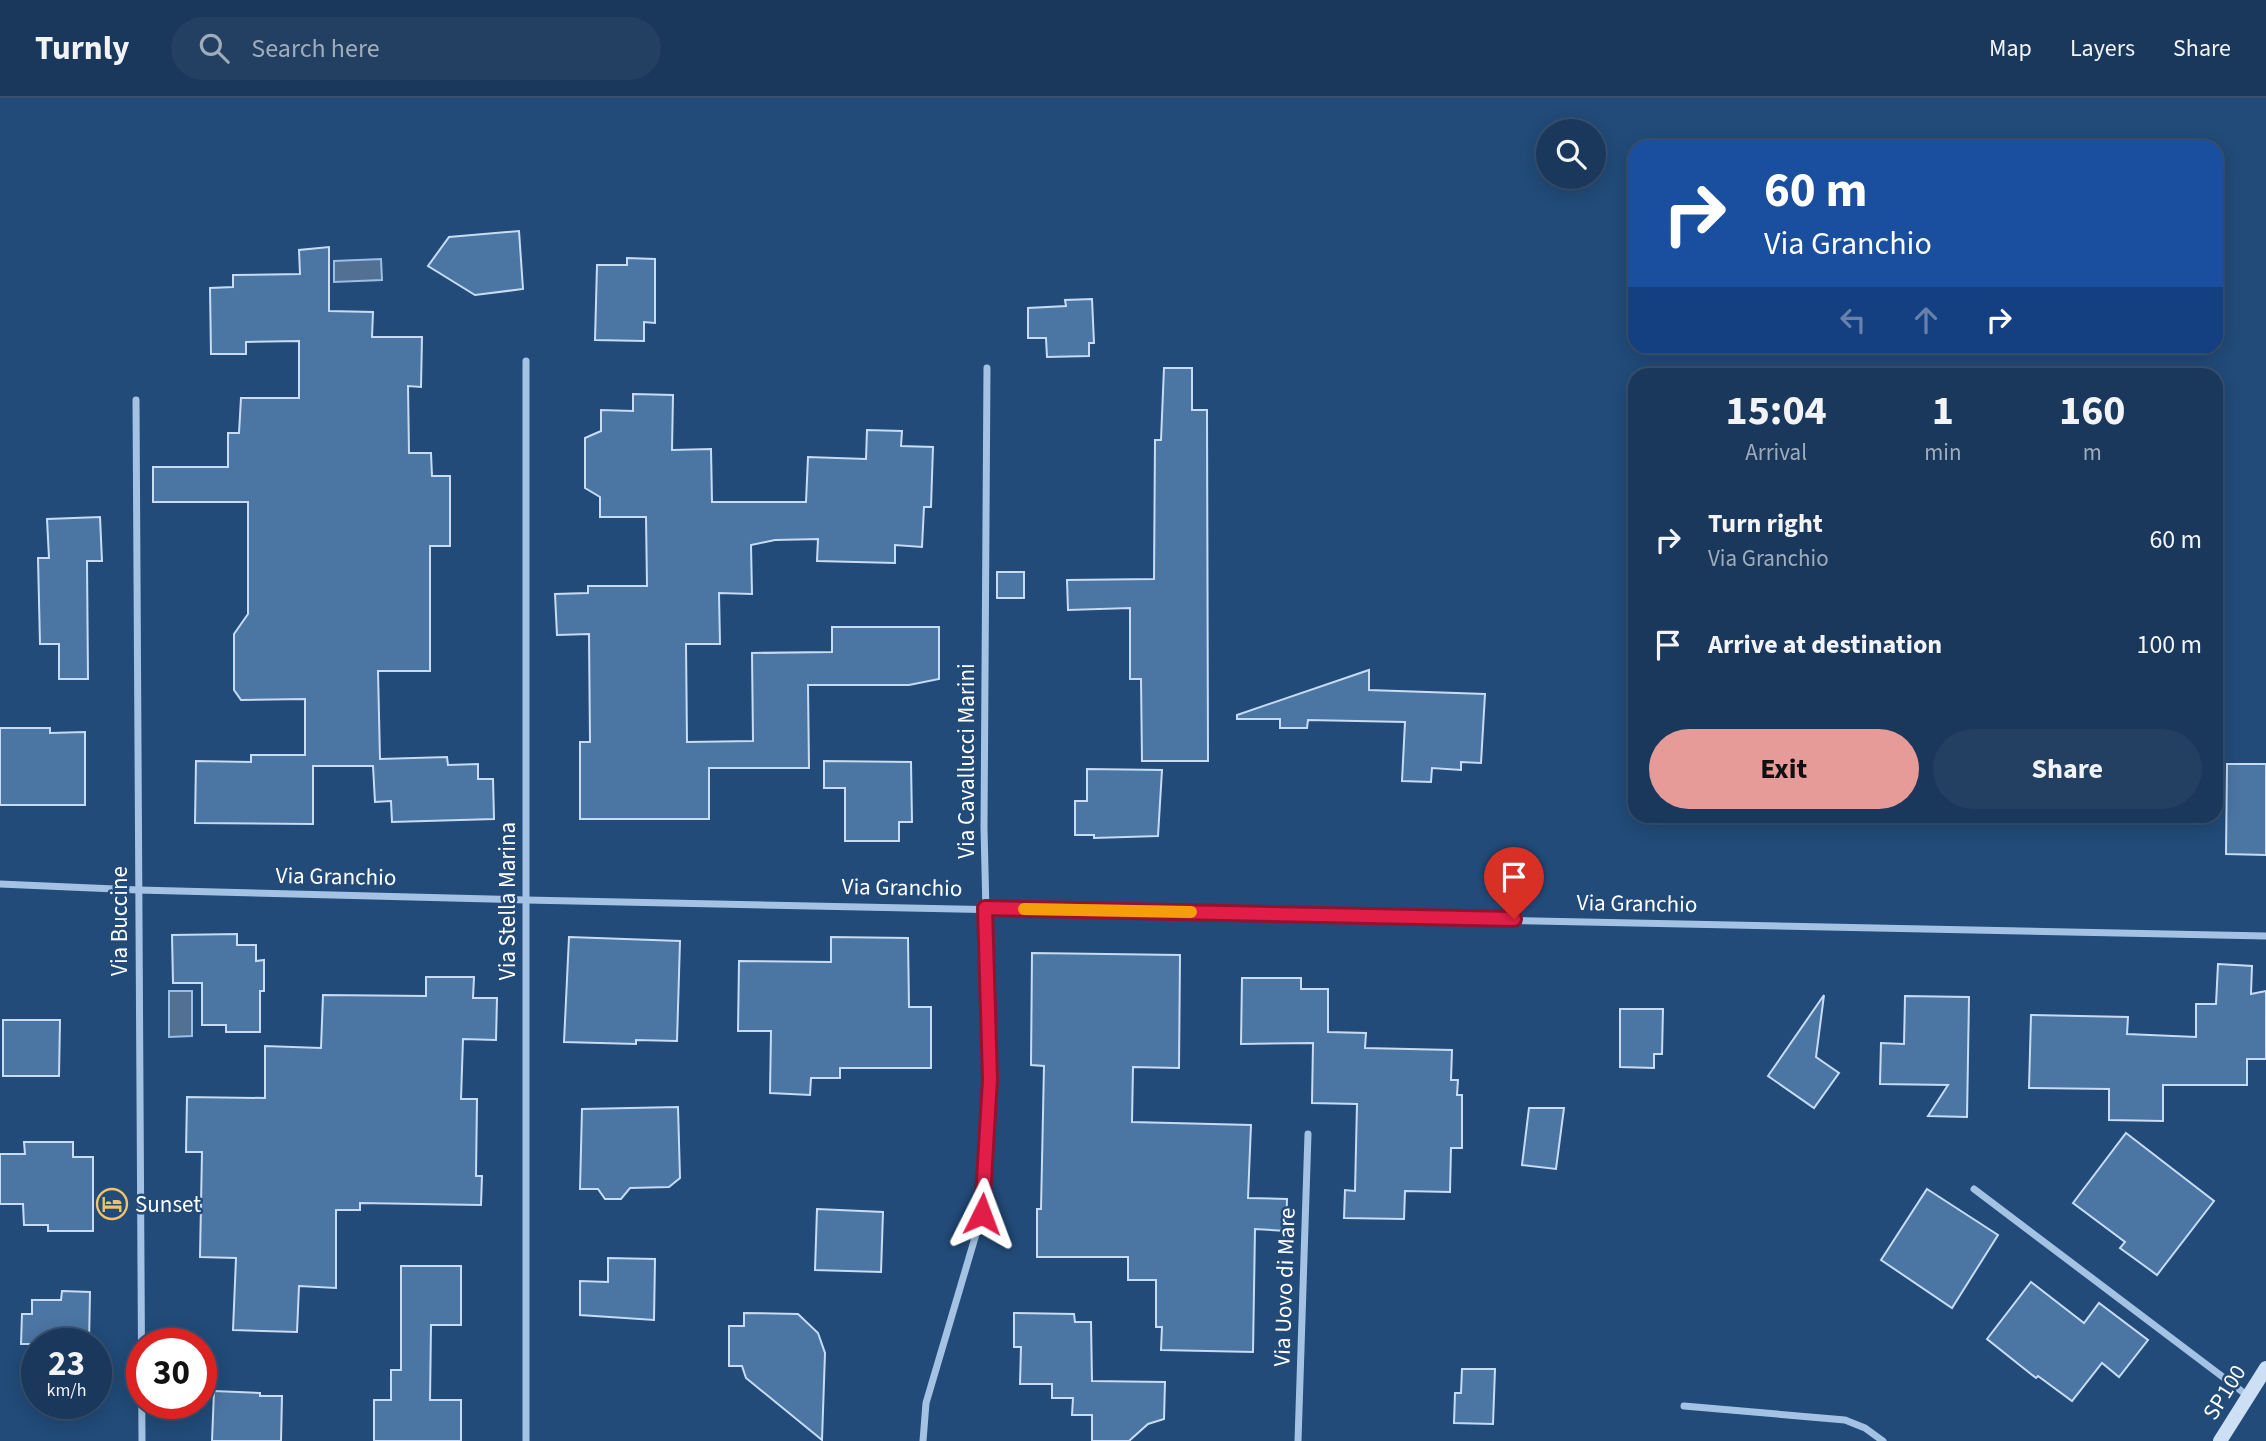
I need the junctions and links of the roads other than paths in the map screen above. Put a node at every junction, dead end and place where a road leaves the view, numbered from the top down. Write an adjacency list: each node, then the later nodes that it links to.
1 (526, 361): 6 (street, Via Stella Marina)
2 (988, 368): 7 (street, Via Cavallucci Marini)
3 (136, 400): 5 (street, Via Buccine)
4 (0, 884): 5 (street, Via Granchio)
5 (138, 890): 6 (street, Via Granchio); 14 (street, Via Buccine)
6 (526, 900): 7 (street, Via Granchio); 15 (street, Via Stella Marina)
7 (985, 908): 8 (street, Via Granchio); 16 (street, Via Cavallucci Marini)
8 (2266, 936)
9 (1308, 1134): 17 (street, Via Uovo di Mare)
10 (1974, 1189): 12 (street)
11 (2266, 1368): 12 (main road, SP100 / SP100)
12 (2248, 1396): 19 (main road, SP100 / SP100)
13 (1684, 1406): 18 (street)
14 (142, 1441)
15 (526, 1441)
16 (923, 1441)
17 (1298, 1441)
18 (1883, 1441)
19 (2220, 1441)

